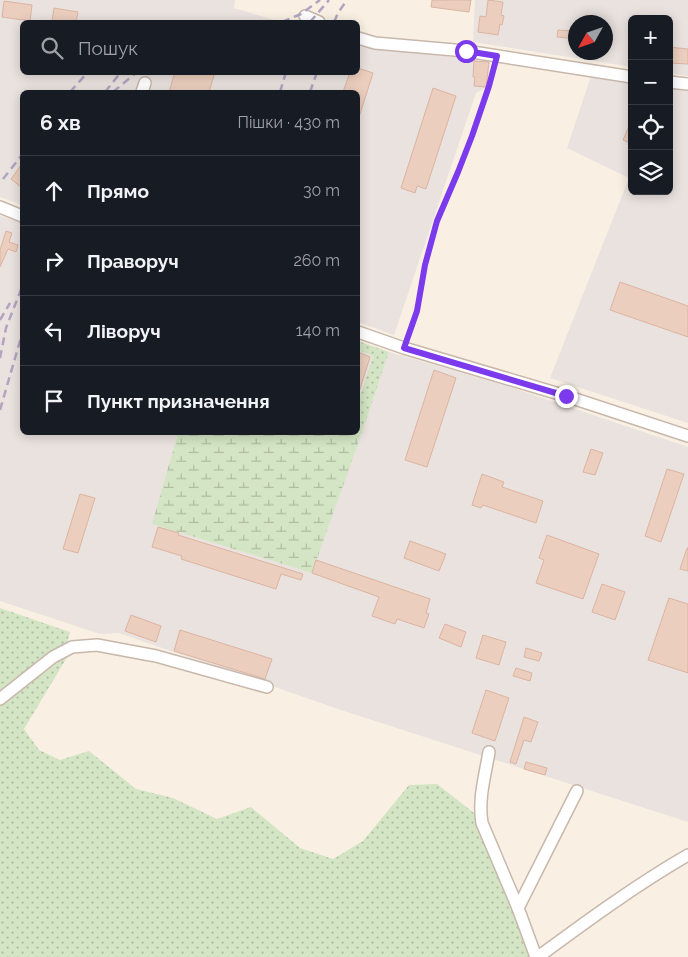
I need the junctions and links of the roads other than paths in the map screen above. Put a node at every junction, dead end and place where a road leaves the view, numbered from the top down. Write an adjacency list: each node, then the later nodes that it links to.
1 (305, 16): 2 (street)
2 (314, 20)
3 (360, 39): 4 (street)
4 (628, 77)
5 (673, 82): 6 (street)
6 (688, 84)
7 (0, 207): 8 (street)
8 (20, 215)
9 (360, 333): 10 (street)
10 (688, 436)
11 (267, 687): 12 (street)
12 (0, 699)
13 (489, 752): 16 (street)
14 (577, 791): 16 (street)
15 (688, 854): 17 (street)
16 (518, 908): 17 (street)
17 (537, 957)

